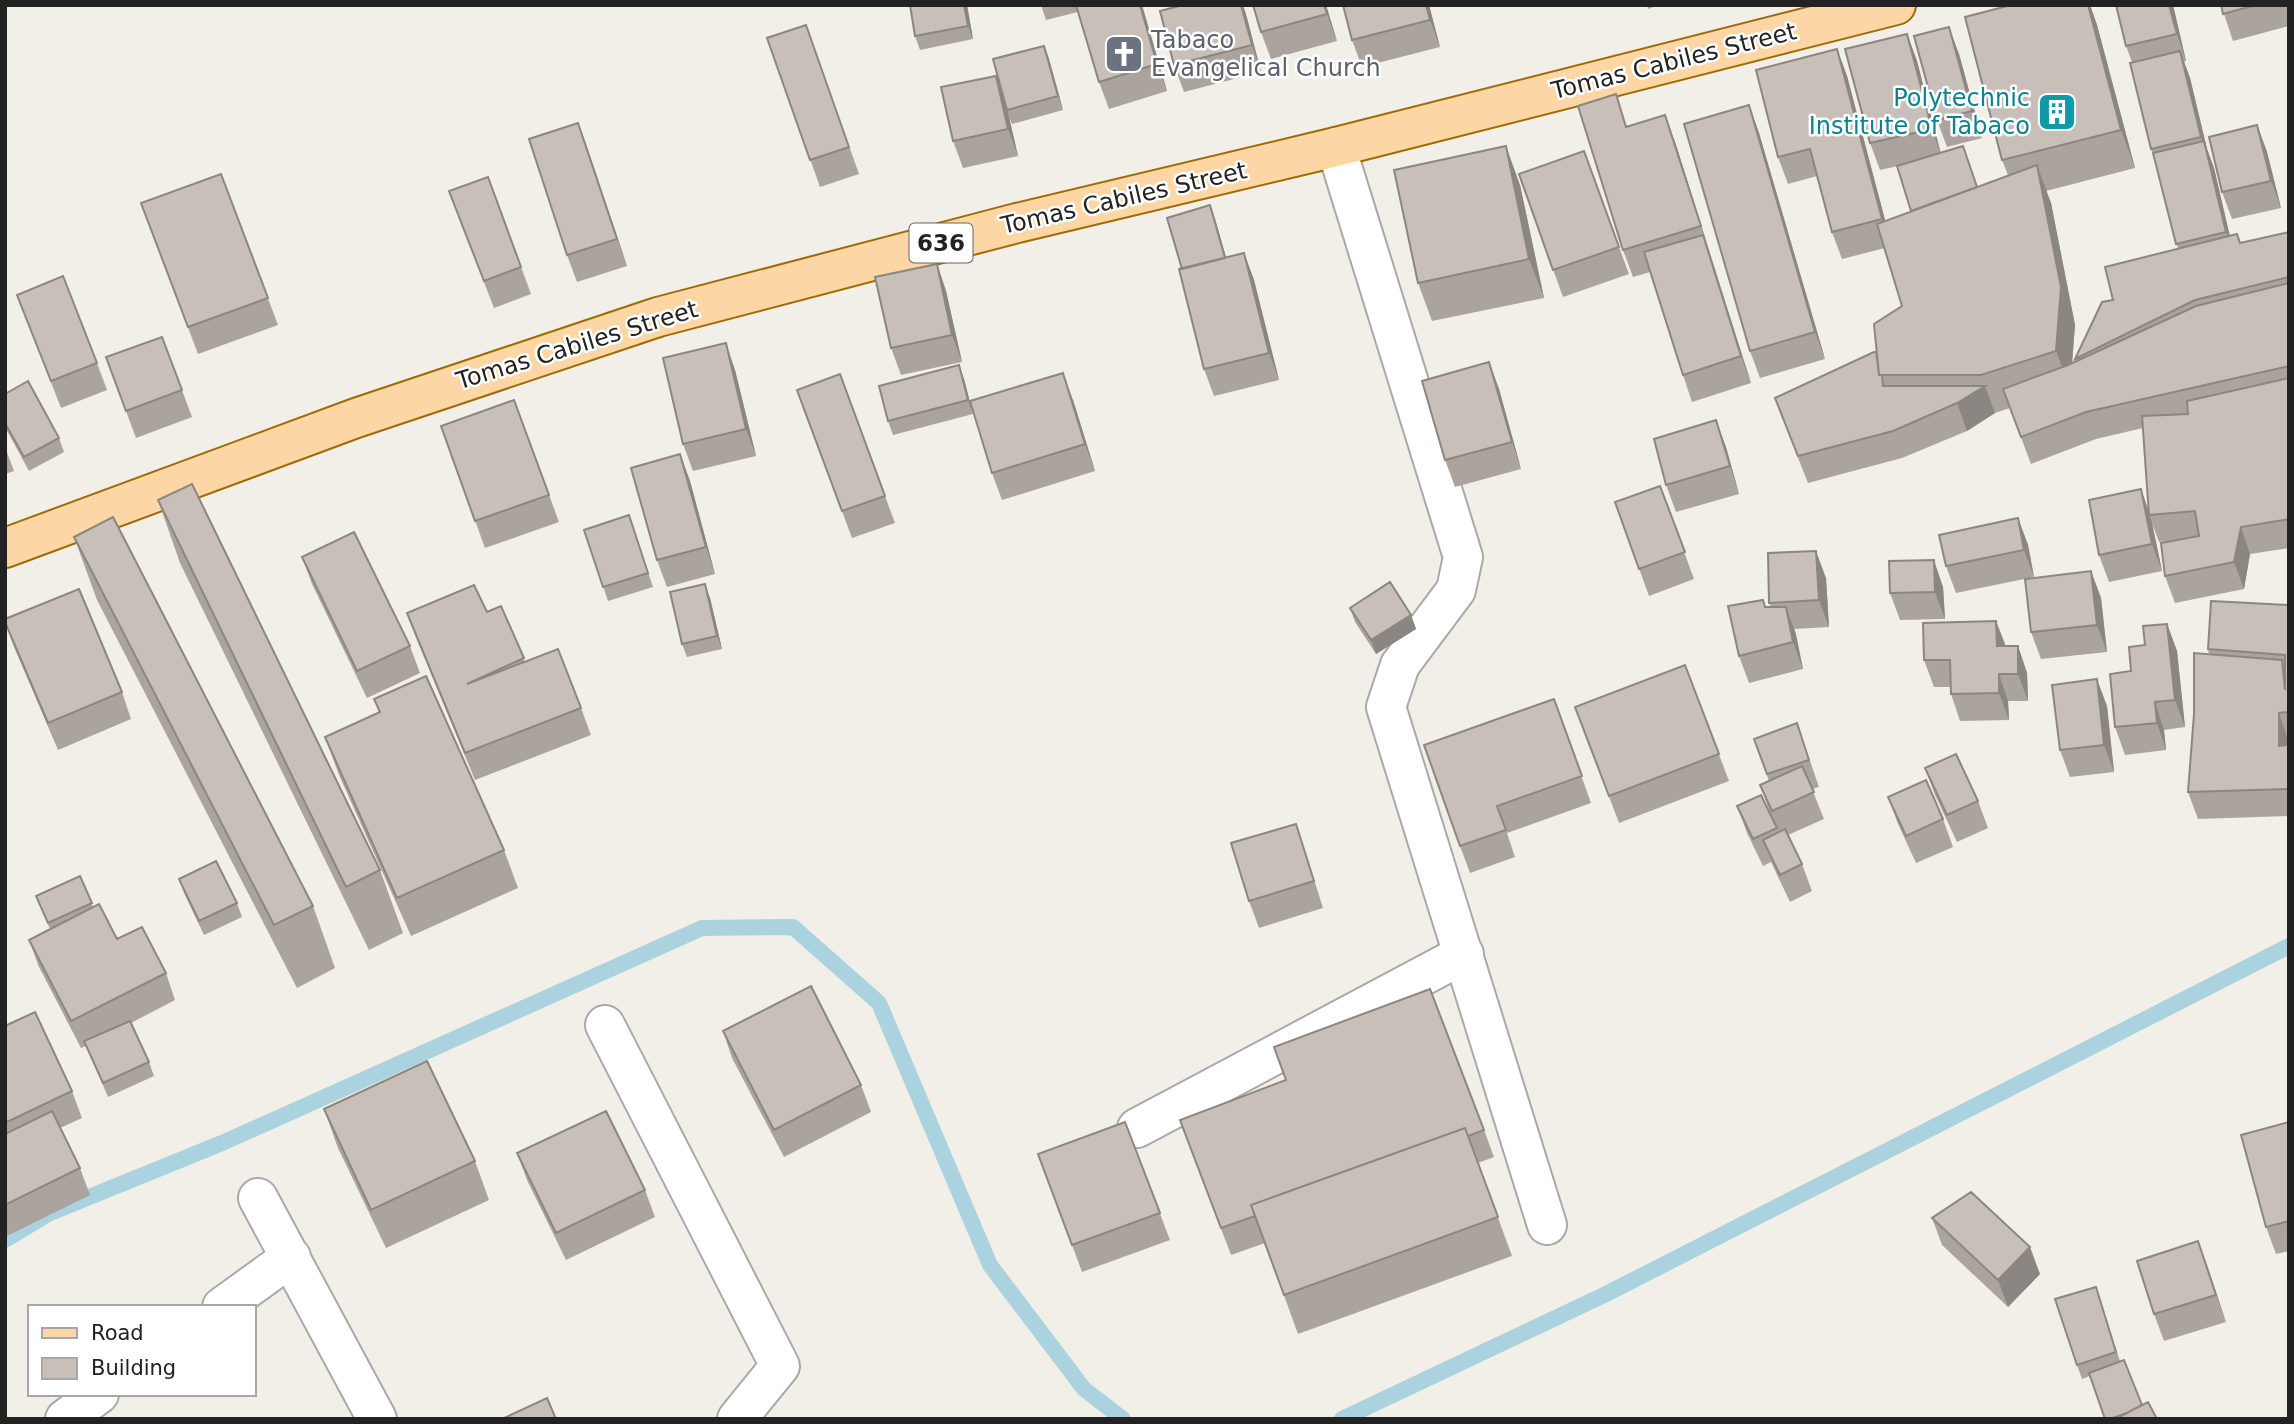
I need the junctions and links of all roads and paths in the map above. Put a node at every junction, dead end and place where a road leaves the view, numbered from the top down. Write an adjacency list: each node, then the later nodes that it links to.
1 (1896, 5): 2 (main road, Tomas Cabiles Street / 636)
2 (1336, 147): 3 (main road, Tomas Cabiles Street / 636); 4 (street)
3 (5, 548)
4 (1464, 954): 6 (street); 8 (street)
5 (605, 1025): 14 (street)
6 (1138, 1128)
7 (258, 1198): 9 (street)
8 (1548, 1225)
9 (291, 1257): 10 (street); 13 (street)
10 (225, 1305)
11 (96, 1396): 12 (street)
12 (65, 1419)
13 (377, 1419)
14 (737, 1419)

